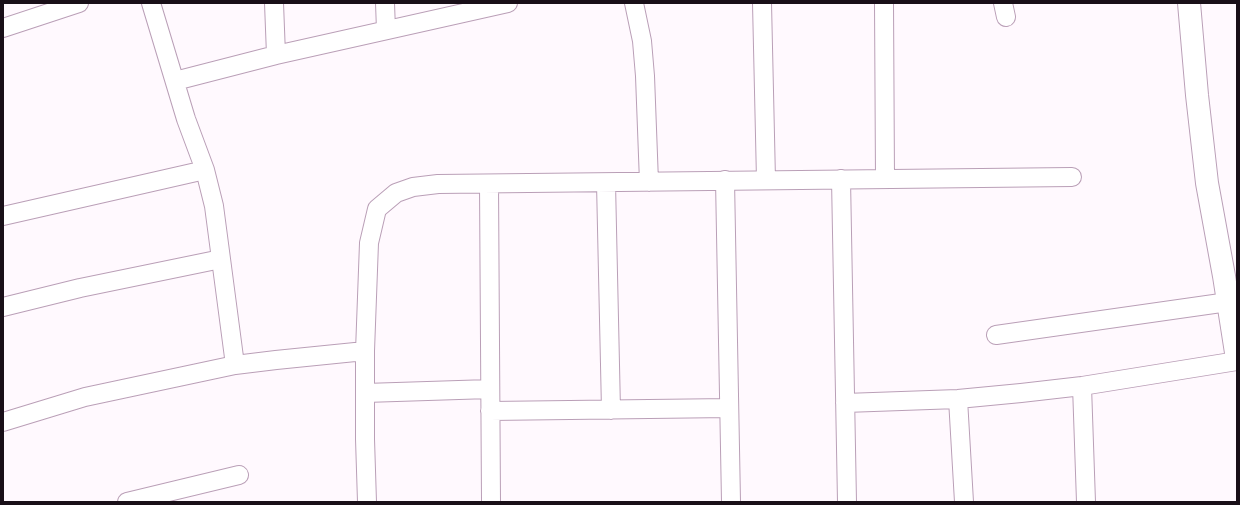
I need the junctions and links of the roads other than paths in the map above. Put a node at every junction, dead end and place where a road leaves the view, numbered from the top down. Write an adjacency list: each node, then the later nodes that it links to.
1 (79, 3): 10 (street)
2 (151, 3): 14 (street)
3 (274, 3): 13 (street)
4 (385, 3): 12 (street)
5 (508, 3): 12 (street)
6 (634, 3): 21 (street)
7 (762, 3): 20 (street)
8 (884, 3): 18 (street)
9 (1189, 3): 26 (street)
10 (50, 7): 11 (street)
11 (3, 28)
12 (386, 30): 13 (street)
13 (276, 55): 14 (street)
14 (175, 81): 15 (street)
15 (205, 170): 24 (street); 25 (street)
16 (1072, 177): 18 (street)
17 (841, 179): 18 (street); 20 (street); 37 (street)
18 (885, 179)
19 (725, 180): 20 (street); 21 (street); 38 (street)
20 (766, 180)
21 (649, 182): 22 (street)
22 (606, 183): 23 (street); 39 (street)
23 (489, 184): 30 (street); 34 (street)
24 (3, 216)
25 (221, 259): 28 (street); 32 (street)
26 (1230, 275): 27 (street)
27 (1228, 302): 29 (street); 31 (street)
28 (3, 307)
29 (996, 335)
30 (365, 351): 32 (street); 35 (street)
31 (1237, 360): 33 (street)
32 (235, 366): 41 (street)
33 (1082, 386): 36 (street); 49 (street)
34 (490, 389): 35 (street); 40 (street)
35 (365, 393): 44 (street)
36 (958, 399): 37 (street); 48 (street)
37 (845, 403): 47 (street)
38 (730, 408): 39 (street); 46 (street)
39 (611, 410): 40 (street)
40 (490, 411): 45 (street)
41 (3, 422)
42 (239, 475): 43 (street)
43 (127, 502)
44 (366, 502)
45 (491, 502)
46 (731, 502)
47 (847, 502)
48 (964, 502)
49 (1086, 502)

